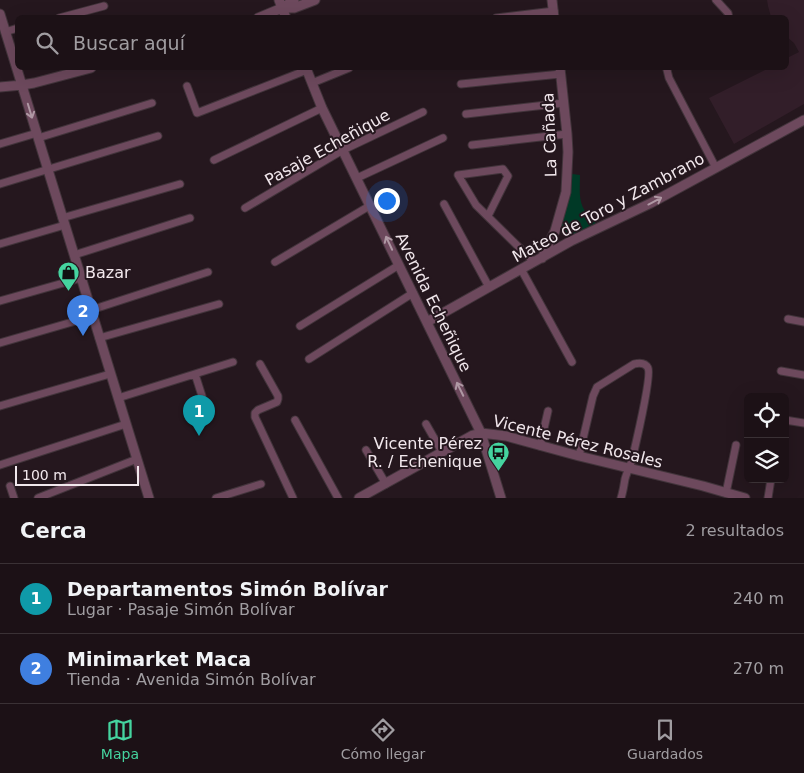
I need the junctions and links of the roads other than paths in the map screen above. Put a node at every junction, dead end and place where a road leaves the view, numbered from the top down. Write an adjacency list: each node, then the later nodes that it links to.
1 (294, 0): 5 (street)
2 (316, 0): 5 (street)
3 (552, 0): 8 (street)
4 (716, 0): 12 (street)
5 (281, 4): 10 (street)
6 (104, 6): 9 (street)
7 (0, 14): 14 (street)
8 (554, 14): 11 (street)
9 (70, 15)
10 (263, 15)
11 (540, 15)
12 (728, 15)
13 (15, 29): 14 (street)
14 (5, 32): 15 (street)
15 (15, 63)
16 (17, 70): 25 (street)
17 (82, 70): 25 (street)
18 (304, 70): 26 (street)
19 (306, 70): 23 (street, Avenida Echeñique)
20 (343, 70): 23 (street)
21 (667, 70): 42 (street)
22 (560, 71): 24 (street); 29 (street, La Cañada)
23 (312, 83): 30 (street, Avenida Echeñique)
24 (461, 84)
25 (22, 85): 27 (street); 35 (street, one-way to 35)
26 (187, 86)
27 (0, 87)
28 (152, 103): 35 (street)
29 (564, 103): 32 (street); 34 (street, La Cañada)
30 (322, 108): 40 (street, Avenida Echeñique); 41 (street)
31 (423, 112): 40 (street, Pasaje Echeñique)
32 (466, 114)
33 (804, 120): 42 (street, Mateo de Toro y Zambrano)
34 (567, 134): 39 (street); 53 (street, La Cañada)
35 (37, 136): 38 (street); 43 (street)
36 (158, 136): 43 (street)
37 (443, 138): 44 (street)
38 (0, 144)
39 (472, 145)
40 (343, 150): 44 (street, Avenida Echeñique); 49 (street, Pasaje Echeñique)
41 (214, 160)
42 (716, 168): 55 (street, Mateo de Toro y Zambrano, one-way to 42)
43 (48, 170): 45 (street); 52 (street)
44 (357, 178): 48 (street, Avenida Echeñique)
45 (0, 184)
46 (180, 184): 52 (street)
47 (444, 204): 63 (street)
48 (371, 205): 58 (street); 59 (street, Avenida Echeñique, one-way to 48)
49 (245, 208)
50 (488, 216): 50 (street); 57 (street)
51 (190, 218): 56 (street)
52 (64, 221): 54 (street); 56 (street)
53 (555, 230): 55 (street, La Cañada); 57 (street, La Cañada)
54 (0, 244)
55 (559, 248): 57 (street, Mateo de Toro y Zambrano)
56 (74, 255): 62 (street)
57 (538, 260): 60 (street, Mateo de Toro y Zambrano)
58 (275, 262)
59 (399, 265): 64 (street, Avenida Echeñique); 71 (street)
60 (521, 269): 63 (street, Mateo de Toro y Zambrano); 76 (street)
61 (208, 272): 67 (street)
62 (81, 278): 65 (street); 67 (street)
63 (489, 287): 69 (street, Mateo de Toro y Zambrano)
64 (413, 293): 69 (street, Avenida Echeñique); 74 (street)
65 (0, 301)
66 (219, 304): 72 (street)
67 (92, 313): 72 (street); 73 (street)
68 (788, 319): 70 (street)
69 (427, 322): 91 (street, Avenida Echeñique, one-way to 69)
70 (804, 322)
71 (300, 326)
72 (100, 338): 79 (street)
73 (0, 343)
74 (309, 359)
75 (233, 362): 80 (street)
76 (572, 362)
77 (260, 364): 109 (street)
78 (781, 371): 81 (street)
79 (110, 374): 83 (street); 84 (street)
80 (195, 374): 82 (street); 83 (street)
81 (804, 375)
82 (202, 396)
83 (118, 398): 89 (street)
84 (0, 406)
85 (548, 411): 93 (street)
86 (295, 420): 110 (street)
87 (789, 421): 88 (street)
88 (804, 423)
89 (126, 424): 97 (street); 98 (street)
90 (426, 424): 95 (street)
91 (481, 433): 93 (street, Vicente Pérez Rosales); 95 (street, Vicente Pérez Rosales); 112 (street, Avenida Echeñique)
92 (736, 445): 104 (street)
93 (540, 446): 96 (street, Vicente Pérez Rosales)
94 (366, 450): 102 (street)
95 (442, 452): 102 (street, Vicente Pérez Rosales)
96 (579, 456): 99 (street, Vicente Pérez Rosales); 99 (street)
97 (137, 459): 106 (street); 107 (street)
98 (0, 465)
99 (629, 468): 104 (street, Vicente Pérez Rosales); 113 (street)
100 (770, 483): 115 (street)
101 (261, 484): 108 (street)
102 (386, 484): 111 (street, Vicente Pérez Rosales)
103 (10, 486): 105 (street)
104 (726, 493): 114 (street, Vicente Pérez Rosales)
105 (14, 498)
106 (38, 498)
107 (149, 498)
108 (216, 498)
109 (293, 498)
110 (338, 498)
111 (359, 498)
112 (501, 498)
113 (621, 498)
114 (745, 498)
115 (768, 498)

